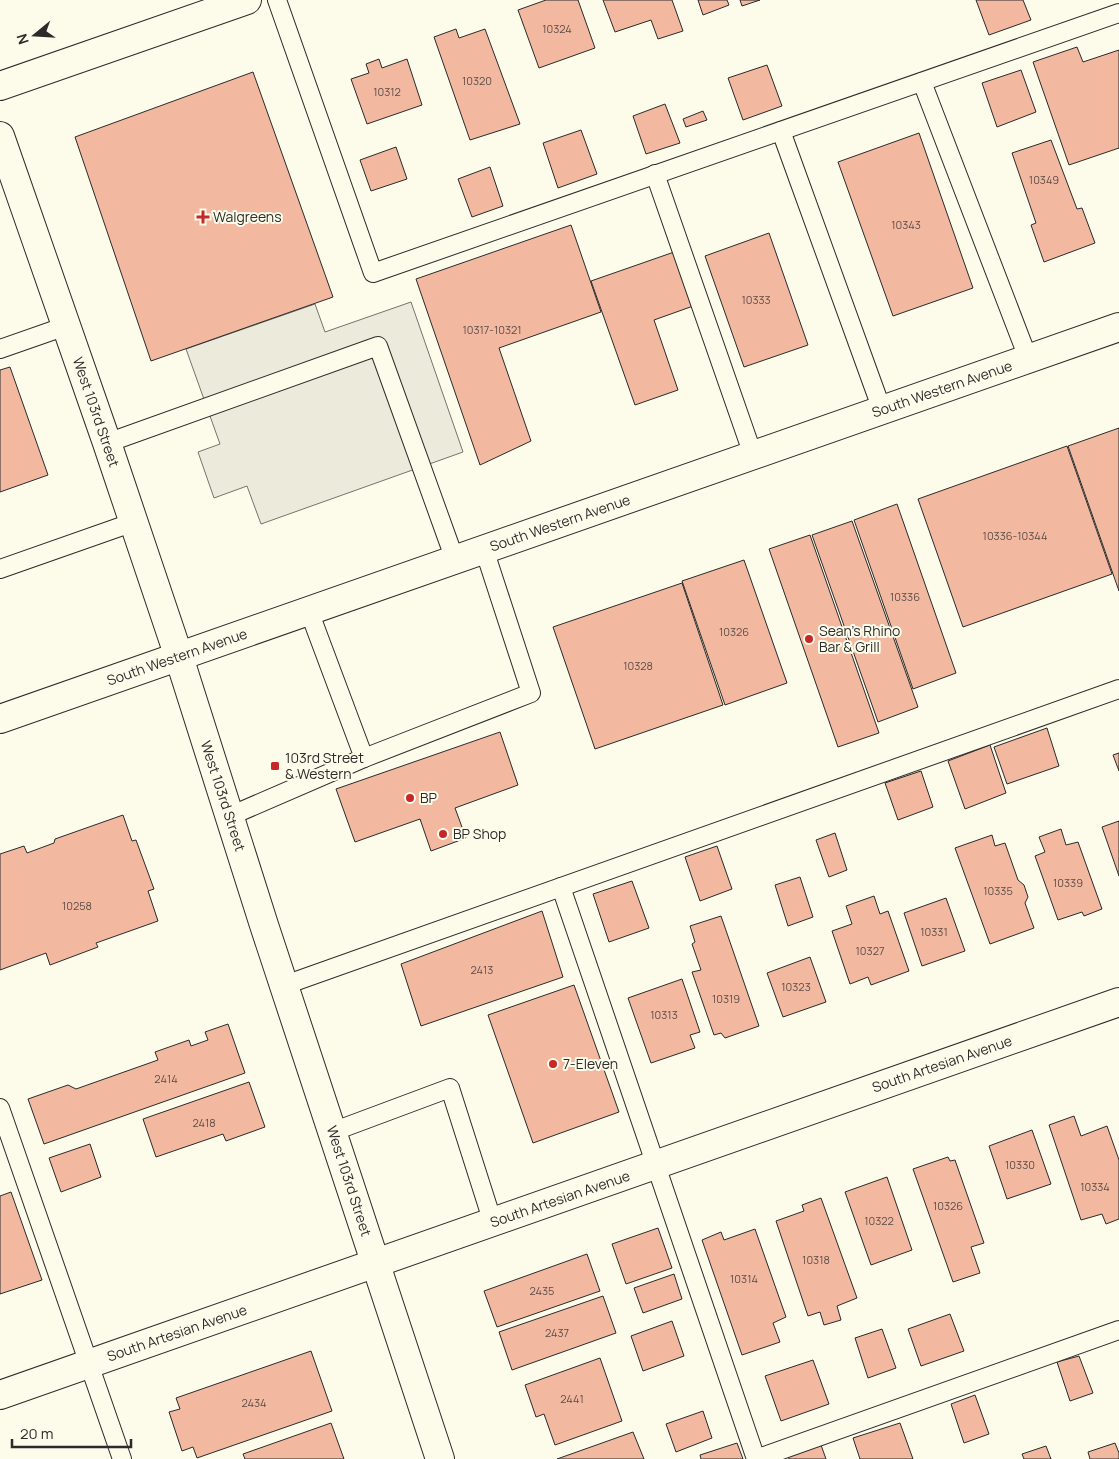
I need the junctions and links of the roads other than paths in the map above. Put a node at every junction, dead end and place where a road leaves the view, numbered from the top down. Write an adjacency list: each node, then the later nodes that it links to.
1 (248, 0): 5 (main road)
2 (277, 0): 8 (lane)
3 (1119, 13): 4 (lane)
4 (922, 82): 6 (lane); 12 (lane)
5 (0, 86)
6 (781, 131): 8 (lane); 13 (lane)
7 (0, 136): 9 (main road, West 103rd Street)
8 (655, 174): 15 (lane)
9 (66, 326): 11 (lane); 14 (main road, West 103rd Street)
10 (1119, 327): 12 (main road, South Western Avenue)
11 (0, 349)
12 (1028, 358): 13 (main road, South Western Avenue)
13 (882, 410): 15 (main road, South Western Avenue)
14 (107, 443): 16 (main road, West 103rd Street); 18 (lane)
15 (753, 455): 17 (main road, South Western Avenue)
16 (134, 522): 19 (lane); 21 (main road, West 103rd Street)
17 (484, 549): 18 (main road, South Western Avenue); 24 (lane)
18 (455, 560): 20 (main road, South Western Avenue)
19 (0, 568)
20 (309, 612): 21 (main road, South Western Avenue); 24 (lane)
21 (179, 657): 23 (main road, South Western Avenue); 25 (main road, West 103rd Street)
22 (1119, 689): 26 (lane)
23 (0, 719)
24 (364, 758): 25 (lane)
25 (230, 816): 27 (main road, West 103rd Street)
26 (561, 887): 27 (lane); 31 (lane)
27 (284, 985): 30 (main road, West 103rd Street)
28 (1119, 1002): 31 (main road, South Artesian Avenue)
29 (0, 1108): 35 (lane)
30 (332, 1132): 32 (lane); 33 (main road, West 103rd Street)
31 (656, 1165): 32 (main road, South Artesian Avenue); 34 (lane)
32 (493, 1223): 33 (main road, South Artesian Avenue)
33 (376, 1264): 35 (main road, South Artesian Avenue); 38 (main road, West 103rd Street)
34 (1119, 1330)
35 (90, 1364): 36 (main road, South Artesian Avenue); 37 (lane)
36 (0, 1396)
37 (122, 1459)
38 (440, 1459)

